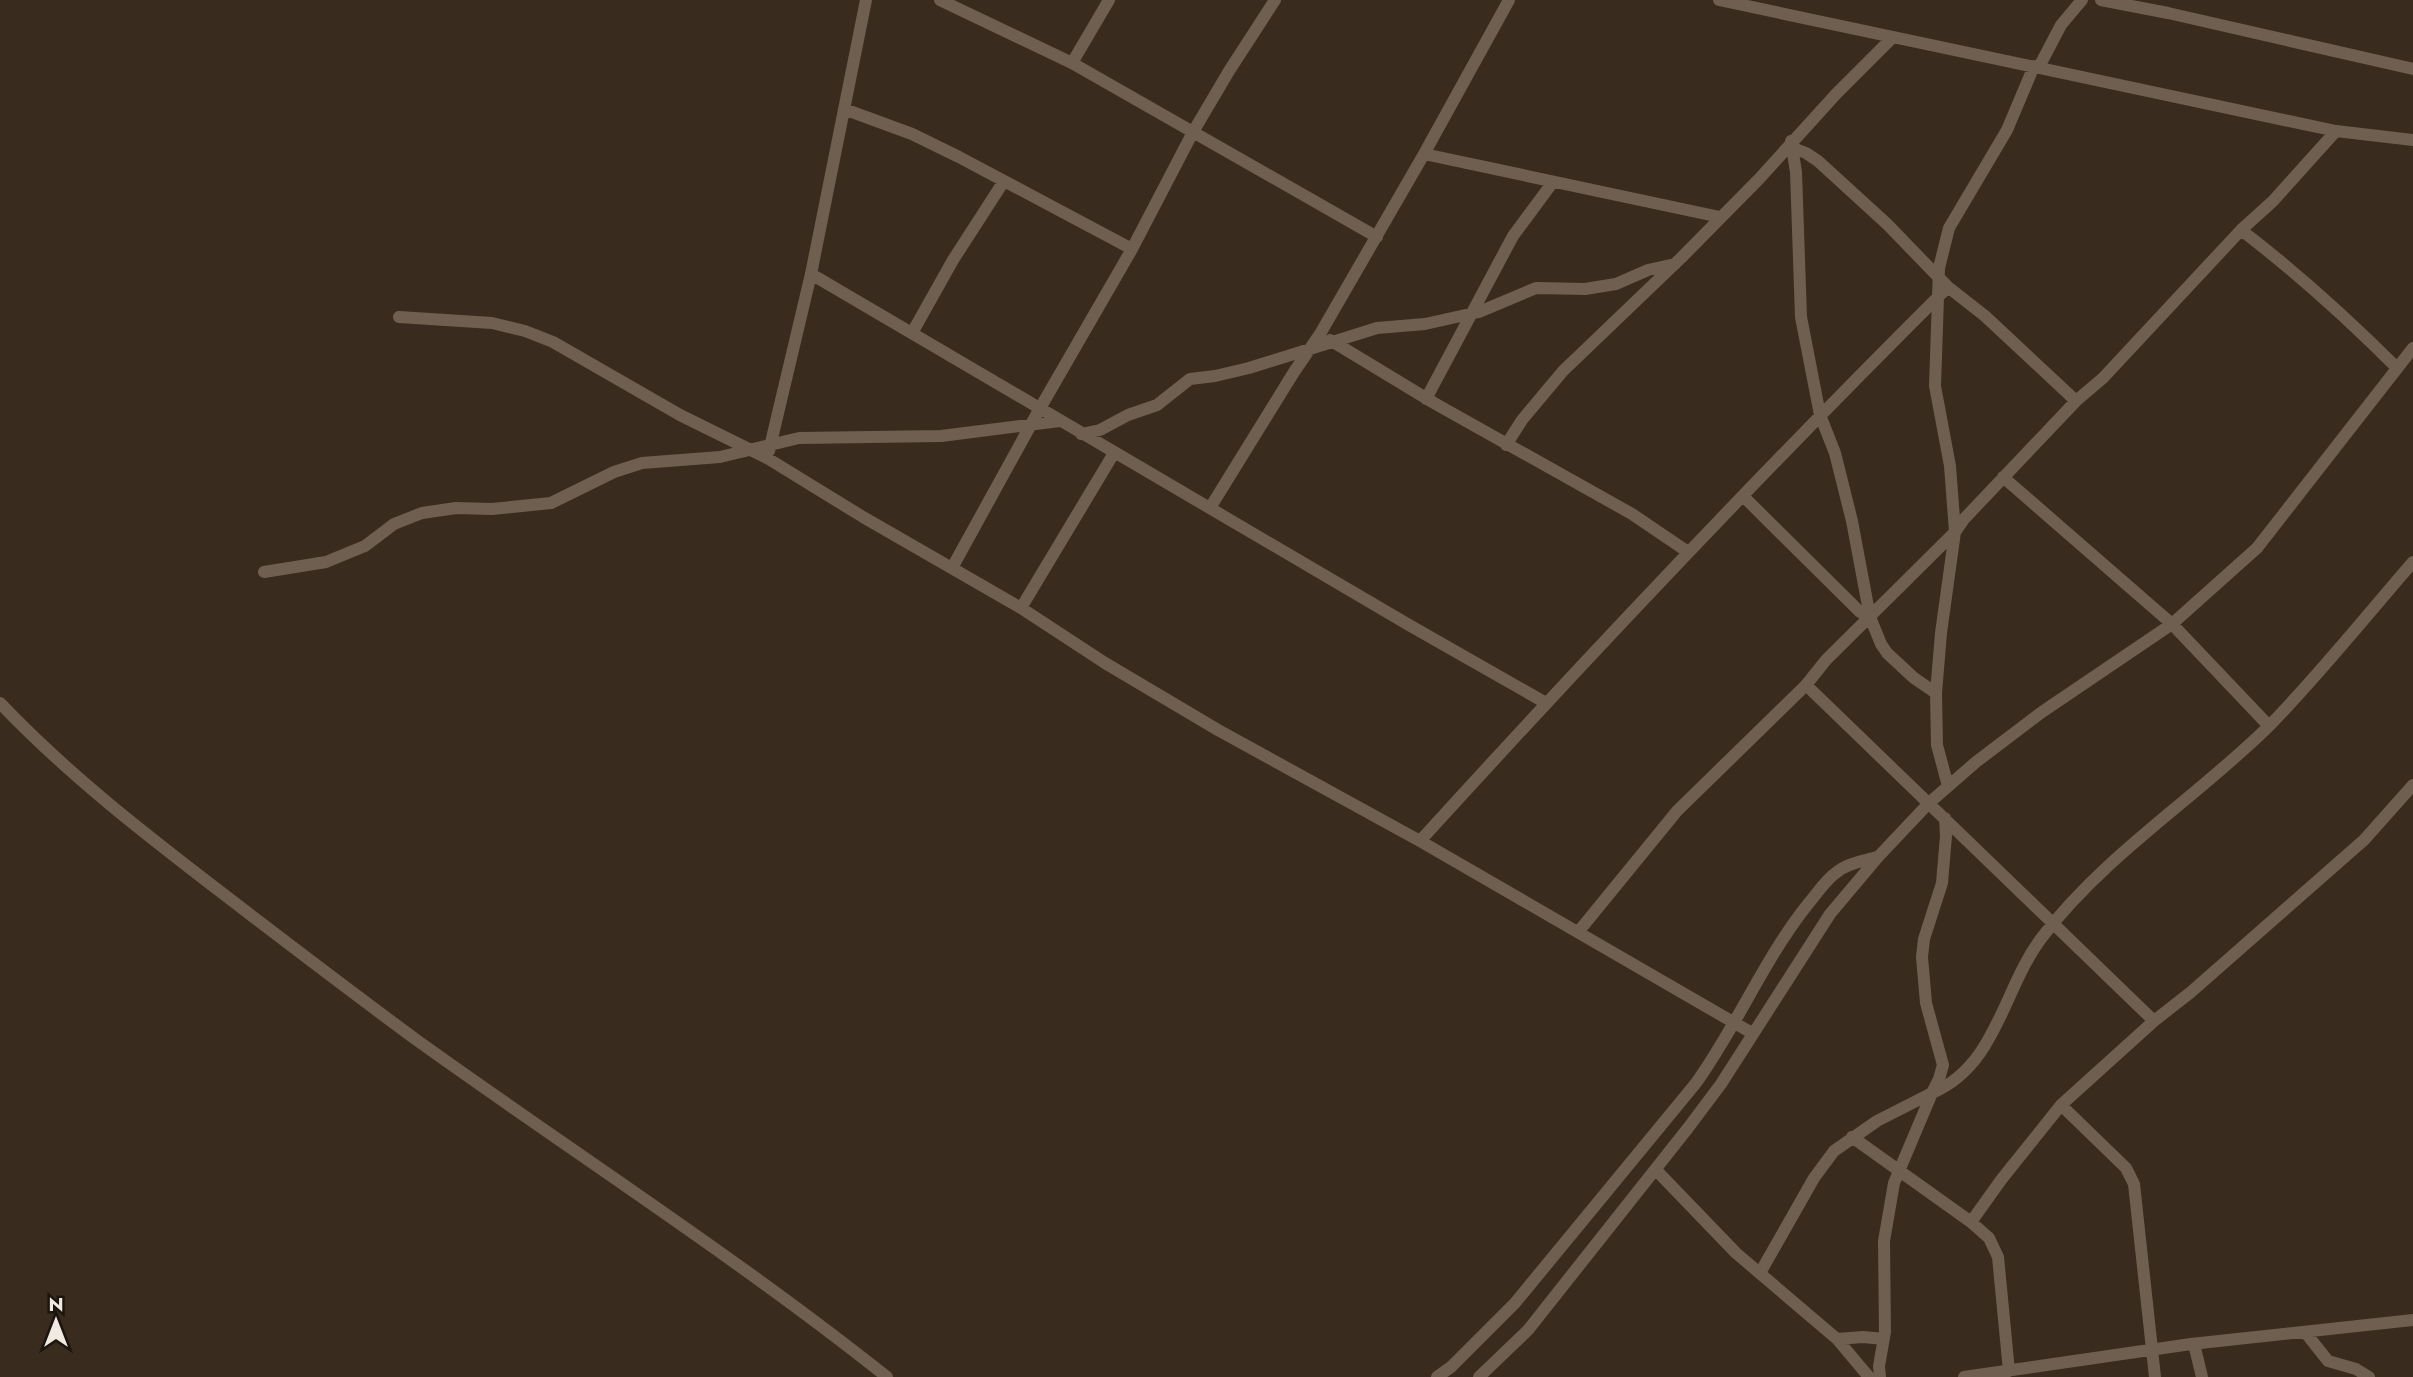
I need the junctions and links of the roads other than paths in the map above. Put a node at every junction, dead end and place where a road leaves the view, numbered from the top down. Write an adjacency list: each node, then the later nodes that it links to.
1 (866, 0): 13 (street)
2 (940, 0): 10 (street)
3 (1109, 0): 10 (street)
4 (1275, 0): 15 (street)
5 (1508, 0): 18 (street)
6 (1719, 0): 9 (street)
7 (2082, 0): 11 (street)
8 (2101, 0): 12 (street)
9 (1892, 38): 11 (street); 17 (street)
10 (1072, 63): 15 (street)
11 (2037, 67): 14 (street); 27 (street)
12 (2413, 69)
13 (844, 109): 19 (street); 26 (street)
14 (2336, 131): 16 (street); 22 (street)
15 (1193, 132): 23 (street); 24 (street)
16 (2413, 140)
17 (1792, 145): 21 (street); 27 (street); 41 (street)
18 (1424, 154): 20 (street); 23 (street)
19 (1004, 181): 24 (street); 32 (street)
20 (1553, 183): 21 (street); 30 (street)
21 (1720, 217): 25 (street)
22 (2241, 230): 37 (street); 39 (street)
23 (1377, 237): 33 (street)
24 (1132, 249): 40 (street)
25 (1675, 264): 30 (street); 45 (street)
26 (811, 274): 32 (street); 47 (street)
27 (1938, 277): 28 (street); 29 (street)
28 (1948, 287): 29 (street); 39 (street)
29 (1938, 297): 41 (street); 52 (street)
30 (1470, 314): 34 (street); 38 (street)
31 (399, 317): 46 (street)
32 (912, 334): 40 (street)
33 (1320, 334): 34 (street); 35 (street)
34 (1334, 342): 35 (street); 38 (street)
35 (1311, 348): 44 (street); 51 (street)
36 (2413, 348): 37 (street)
37 (2397, 368): 59 (street)
38 (1426, 398): 45 (street)
39 (2076, 401): 49 (street)
40 (1039, 410): 42 (street); 43 (street)
41 (1820, 415): 50 (street); 58 (street)
42 (1060, 421): 43 (street); 44 (street)
43 (1032, 425): 47 (street); 55 (street)
44 (1082, 434): 48 (street)
45 (1506, 445): 53 (street)
46 (750, 450): 47 (street); 56 (street)
47 (769, 451): 55 (street)
48 (1114, 453): 51 (street); 57 (street)
49 (2003, 477): 52 (street); 59 (street)
50 (1744, 496): 53 (street); 58 (street)
51 (1210, 508): 63 (street)
52 (1955, 532): 58 (street); 61 (street)
53 (1688, 552): 63 (street)
54 (2413, 562): 64 (street)
55 (952, 568): 57 (street)
56 (264, 572)
57 (1021, 608): 69 (street)
58 (1870, 617): 60 (street); 61 (street)
59 (2172, 624): 64 (street); 66 (street)
60 (1806, 685): 67 (street); 72 (street)
61 (1936, 693): 66 (street)
62 (0, 703): 90 (street)
63 (1546, 703): 69 (street)
64 (2269, 726): 71 (street)
65 (2413, 785): 73 (street)
66 (1948, 786): 67 (street)
67 (1929, 803): 68 (street); 70 (street)
68 (1945, 818): 71 (street); 76 (street)
69 (1420, 841): 72 (street)
70 (1878, 857): 74 (street); 75 (street)
71 (2054, 923): 73 (street); 76 (street)
72 (1579, 931): 74 (street)
73 (2154, 1021): 77 (street)
74 (1735, 1023): 75 (street); 91 (street)
75 (1752, 1033): 79 (street)
76 (1932, 1093): 78 (street); 80 (street)
77 (2061, 1105): 81 (street); 88 (street)
78 (1852, 1137): 80 (street); 82 (street)
79 (1656, 1170): 82 (street); 92 (street)
80 (1900, 1170): 81 (street); 86 (street)
81 (1971, 1222): 89 (street)
82 (1760, 1273): 85 (street)
83 (2413, 1320): 84 (street)
84 (2305, 1332): 87 (street); 98 (street)
85 (1837, 1339): 86 (street); 93 (street)
86 (1884, 1339): 94 (street)
87 (2194, 1344): 88 (street); 97 (street)
88 (2152, 1351): 89 (street); 96 (street)
89 (2009, 1371): 95 (street)
90 (887, 1377)
91 (1437, 1377)
92 (1479, 1377)
93 (1868, 1377)
94 (1880, 1377)
95 (1964, 1377)
96 (2155, 1377)
97 (2202, 1377)
98 (2369, 1377)

